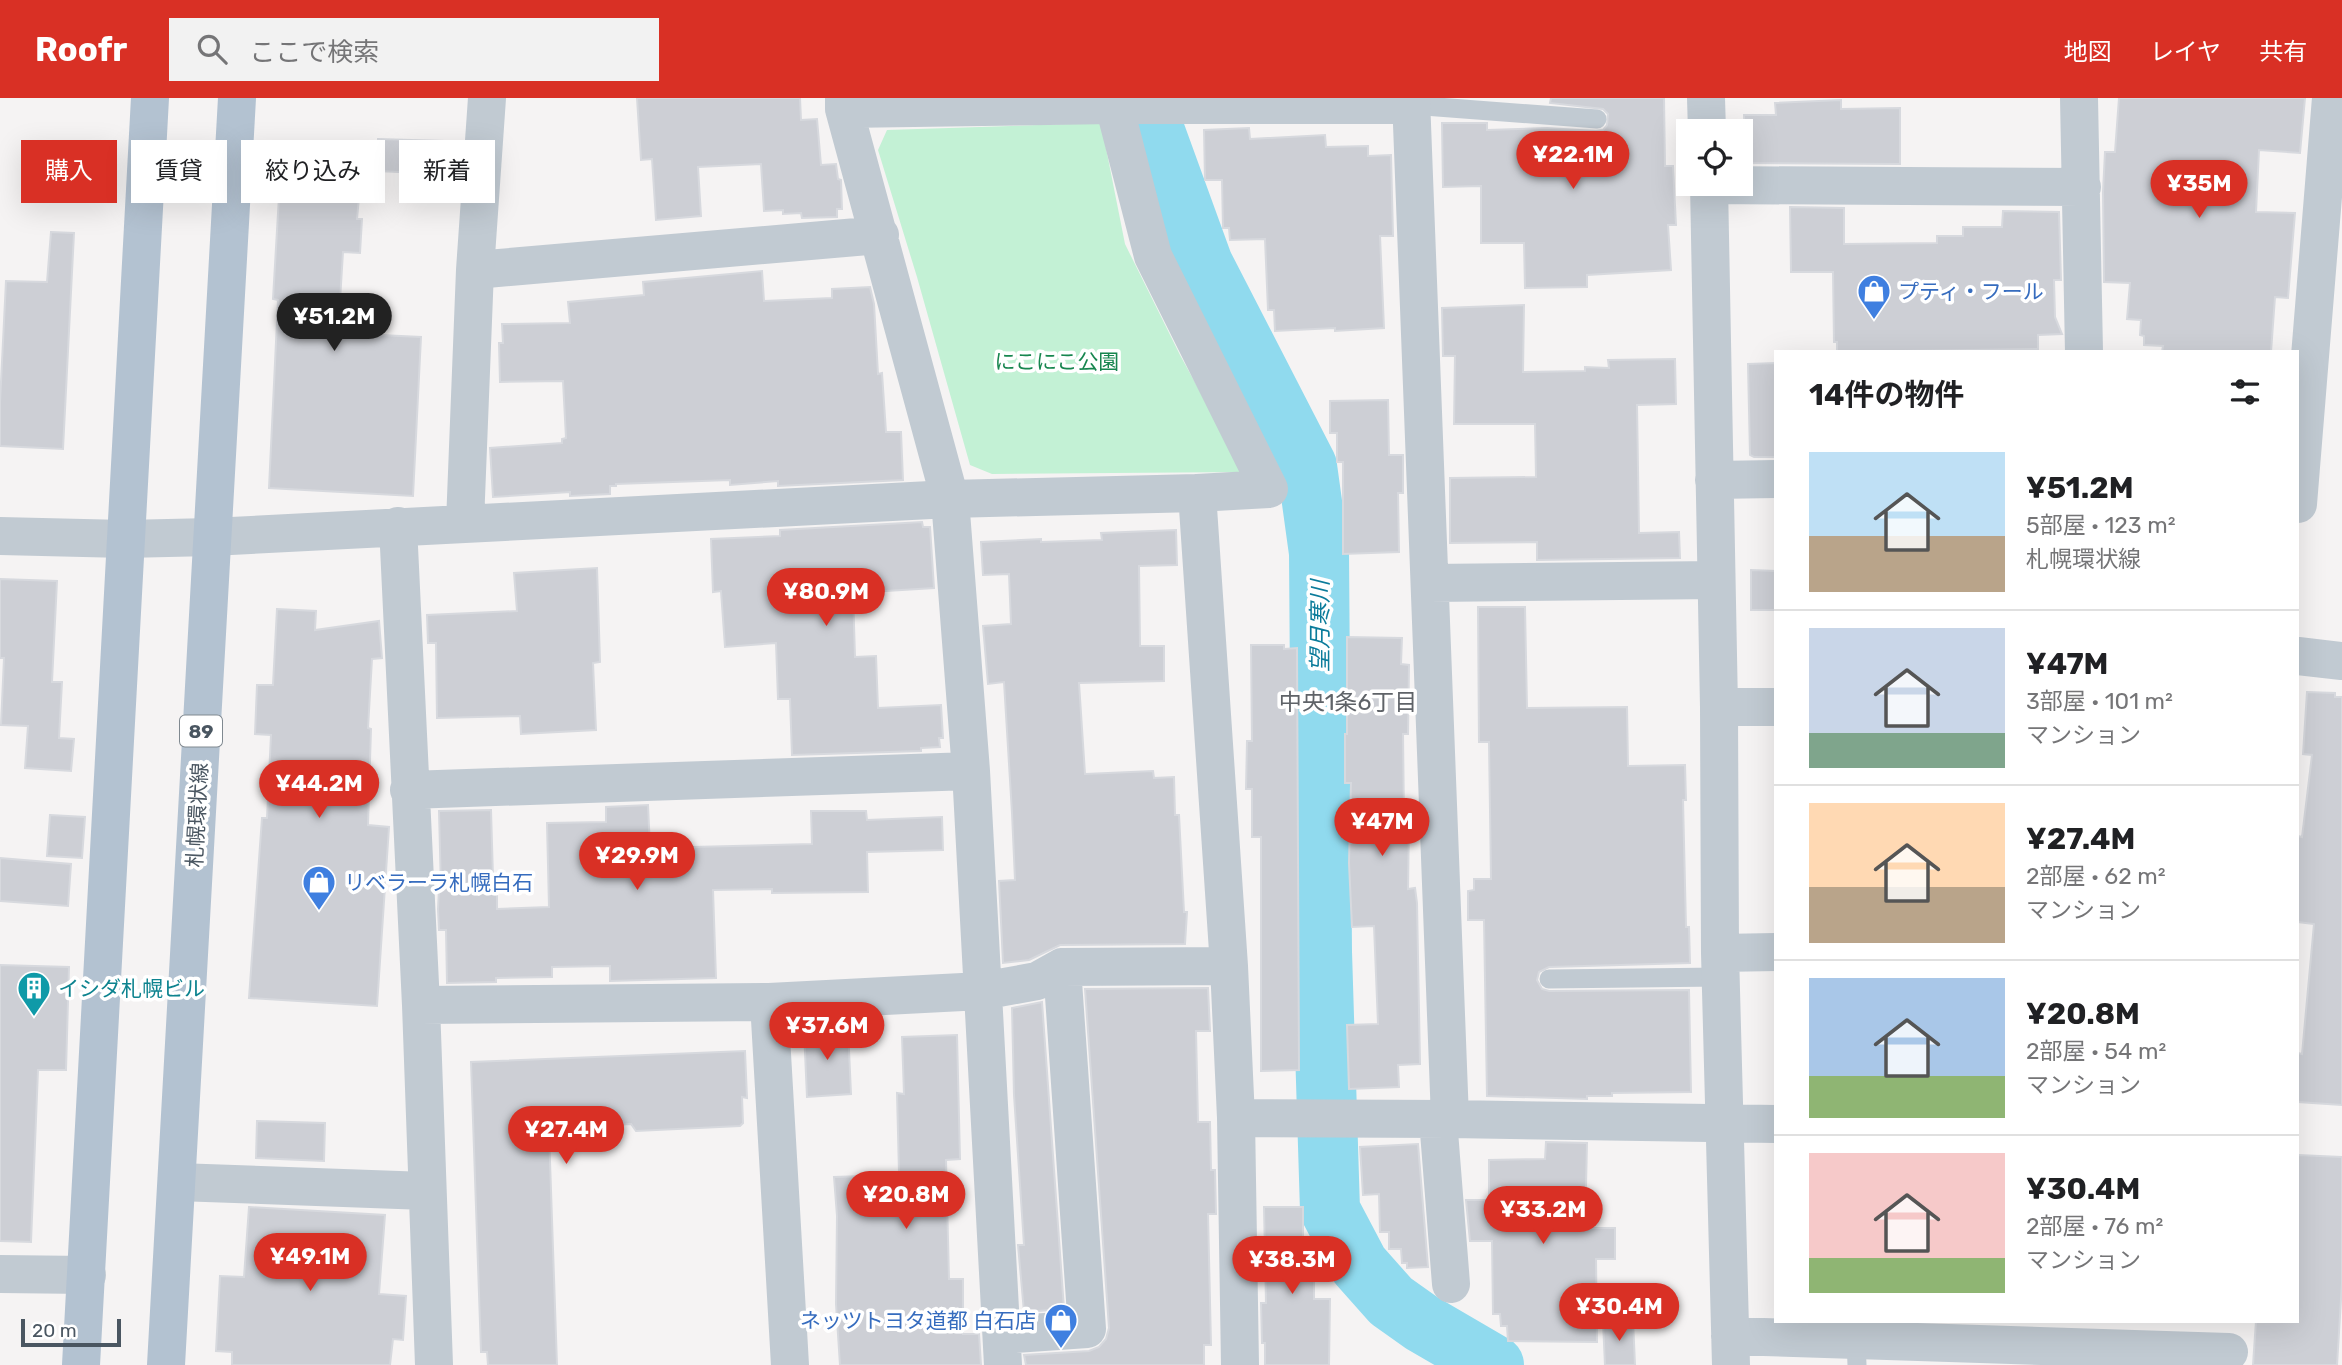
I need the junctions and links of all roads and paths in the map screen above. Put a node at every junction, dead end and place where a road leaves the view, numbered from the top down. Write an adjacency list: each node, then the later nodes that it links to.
1 (150, 98): 27 (main road)
2 (237, 98): 26 (main road, 札幌環状線 / 89)
3 (487, 98): 16 (street)
4 (1706, 98): 11 (street)
5 (2079, 98): 13 (street)
6 (2331, 98): 20 (street)
7 (1411, 101): 9 (street); 10 (lane); 29 (street)
8 (844, 104): 9 (street); 15 (street)
9 (1138, 106): 21 (street)
10 (1597, 119)
11 (1707, 119)
12 (1753, 184): 13 (street)
13 (2082, 187): 17 (street)
14 (1709, 196): 19 (street)
15 (880, 235): 16 (street); 22 (street)
16 (475, 270): 23 (street)
17 (2084, 350)
18 (1774, 479): 19 (street)
19 (1714, 480): 28 (street)
20 (2299, 492)
21 (1197, 493): 22 (street); 38 (street)
22 (950, 499): 23 (street); 34 (street)
23 (465, 523): 24 (street)
24 (398, 526): 26 (street); 35 (street)
25 (0, 536): 27 (street)
26 (211, 537): 27 (street); 48 (main road, 札幌環状線 / 89)
27 (125, 539): 51 (main road)
28 (1716, 580): 29 (street); 33 (street)
29 (1430, 583): 45 (street)
30 (2299, 656): 31 (street)
31 (2342, 661)
32 (1774, 706): 33 (street)
33 (1719, 707): 37 (street)
34 (971, 771): 35 (street); 41 (street)
35 (409, 790): 43 (street)
36 (1774, 952): 37 (street)
37 (1721, 965): 40 (lane); 46 (street)
38 (1229, 966): 39 (street); 44 (street)
39 (1062, 967): 41 (street); 54 (street)
40 (1549, 979)
41 (982, 990): 42 (street); 54 (street)
42 (769, 1002): 43 (street); 60 (street)
43 (421, 1005): 49 (street)
44 (1236, 1118): 45 (street); 61 (street)
45 (1444, 1119): 46 (street); 52 (street)
46 (1725, 1123): 47 (street); 55 (street)
47 (1774, 1124)
48 (177, 1182): 49 (street); 58 (main road, 札幌環状線 / 89)
49 (426, 1191): 59 (street)
50 (0, 1274): 51 (street)
51 (87, 1275): 57 (main road)
52 (1451, 1284)
53 (2229, 1346): 56 (street)
54 (1003, 1350)
55 (1731, 1350): 56 (street)
56 (1856, 1352)
57 (81, 1365)
58 (166, 1365)
59 (433, 1365)
60 (790, 1365)
61 (1240, 1365)

